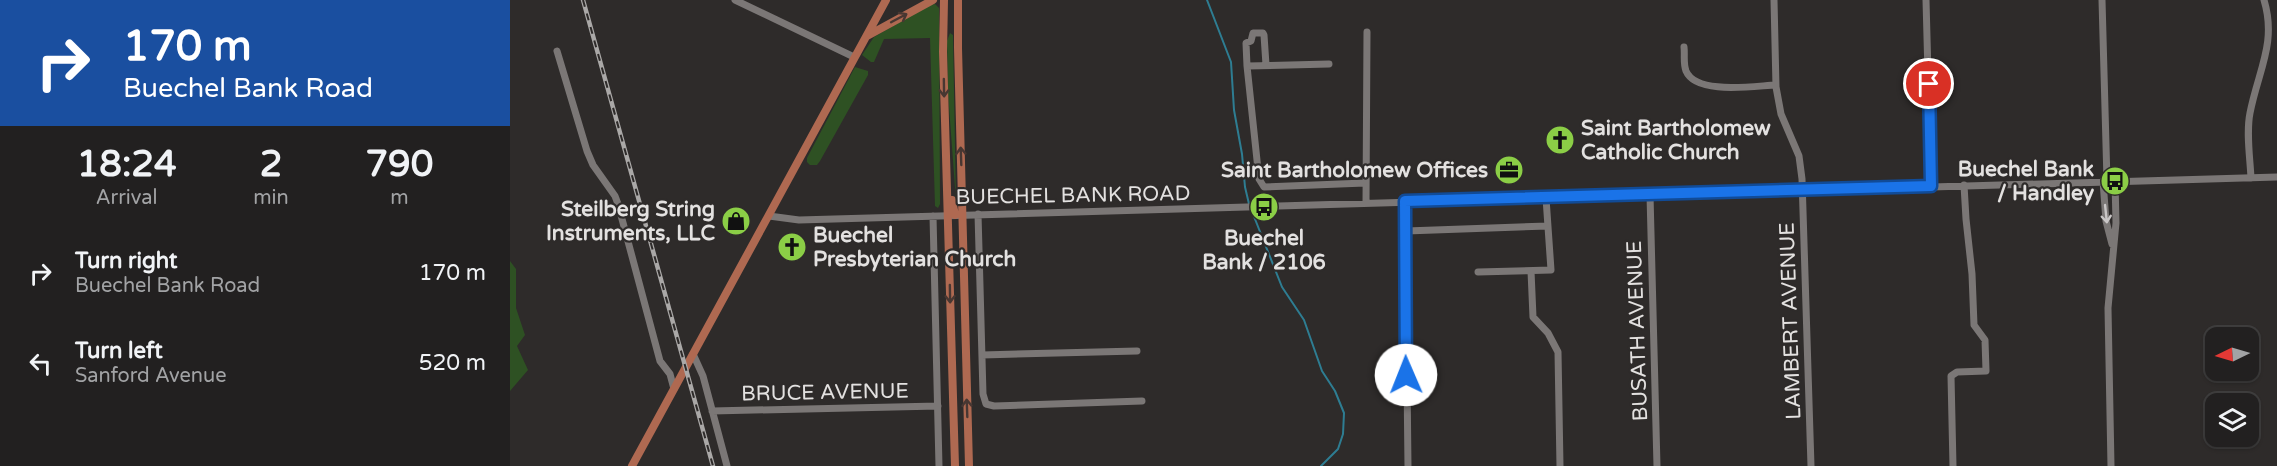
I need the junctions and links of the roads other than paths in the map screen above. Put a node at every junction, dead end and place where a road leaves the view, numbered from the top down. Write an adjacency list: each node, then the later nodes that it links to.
1 (735, 0): 16 (street)
2 (886, 0): 13 (main road)
3 (933, 0): 13 (main road, one-way to 3)
4 (944, 0): 10 (main road)
5 (958, 0): 11 (main road)
6 (1774, 0): 20 (street, LAMBERT AVENUE)
7 (1926, 0): 26 (street)
8 (2102, 0): 23 (street)
9 (2264, 0): 22 (street)
10 (943, 29): 11 (street); 33 (main road, one-way to 33)
11 (958, 31): 33 (main road, one-way to 11)
12 (1367, 32): 24 (street)
13 (866, 36): 16 (main road)
14 (1684, 47): 20 (street)
15 (557, 51): 44 (street)
16 (854, 57): 34 (main road)
17 (1329, 64): 18 (street)
18 (1266, 65): 19 (street); 19 (street)
19 (1247, 66): 24 (street)
20 (1776, 85): 27 (street, LAMBERT AVENUE)
21 (2277, 177): 22 (street, BUECHEL BANK ROAD)
22 (2251, 178): 23 (street, BUECHEL BANK ROAD)
23 (2109, 181): 25 (street, BUECHEL BANK ROAD); 38 (street); 38 (street, one-way to 38)
24 (1365, 183): 31 (street)
25 (1964, 185): 26 (street, BUECHEL BANK ROAD); 57 (street)
26 (1931, 186): 27 (street, BUECHEL BANK ROAD)
27 (1802, 190): 28 (street, BUECHEL BANK ROAD); 56 (street, LAMBERT AVENUE)
28 (1650, 195): 29 (street, BUECHEL BANK ROAD); 55 (street, BUSATH AVENUE)
29 (1546, 198): 30 (street, BUECHEL BANK ROAD); 36 (street)
30 (1405, 201): 31 (street, BUECHEL BANK ROAD); 37 (street)
31 (1366, 203): 32 (street, BUECHEL BANK ROAD)
32 (978, 214): 33 (street, BUECHEL BANK ROAD); 43 (street)
33 (955, 215): 35 (street, BUECHEL BANK ROAD); 51 (main road, one-way to 51); 52 (main road, one-way to 33)
34 (769, 216): 35 (street, BUECHEL BANK ROAD); 42 (main road)
35 (933, 216): 46 (street)
36 (1548, 226): 37 (street); 39 (street)
37 (1406, 231): 53 (street)
38 (2113, 246): 58 (street)
39 (1531, 271): 40 (street); 54 (street)
40 (1478, 272)
41 (1137, 351): 43 (street)
42 (693, 354): 44 (main road); 47 (street)
43 (982, 355): 45 (street)
44 (674, 388): 48 (main road)
45 (1142, 401)
46 (938, 406): 47 (street, BRUCE AVENUE); 50 (street)
47 (712, 411): 49 (street)
48 (632, 466)
49 (727, 466)
50 (939, 466)
51 (955, 466)
52 (969, 466)
53 (1408, 466)
54 (1560, 466)
55 (1657, 466)
56 (1811, 466)
57 (1953, 466)
58 (2111, 466)

